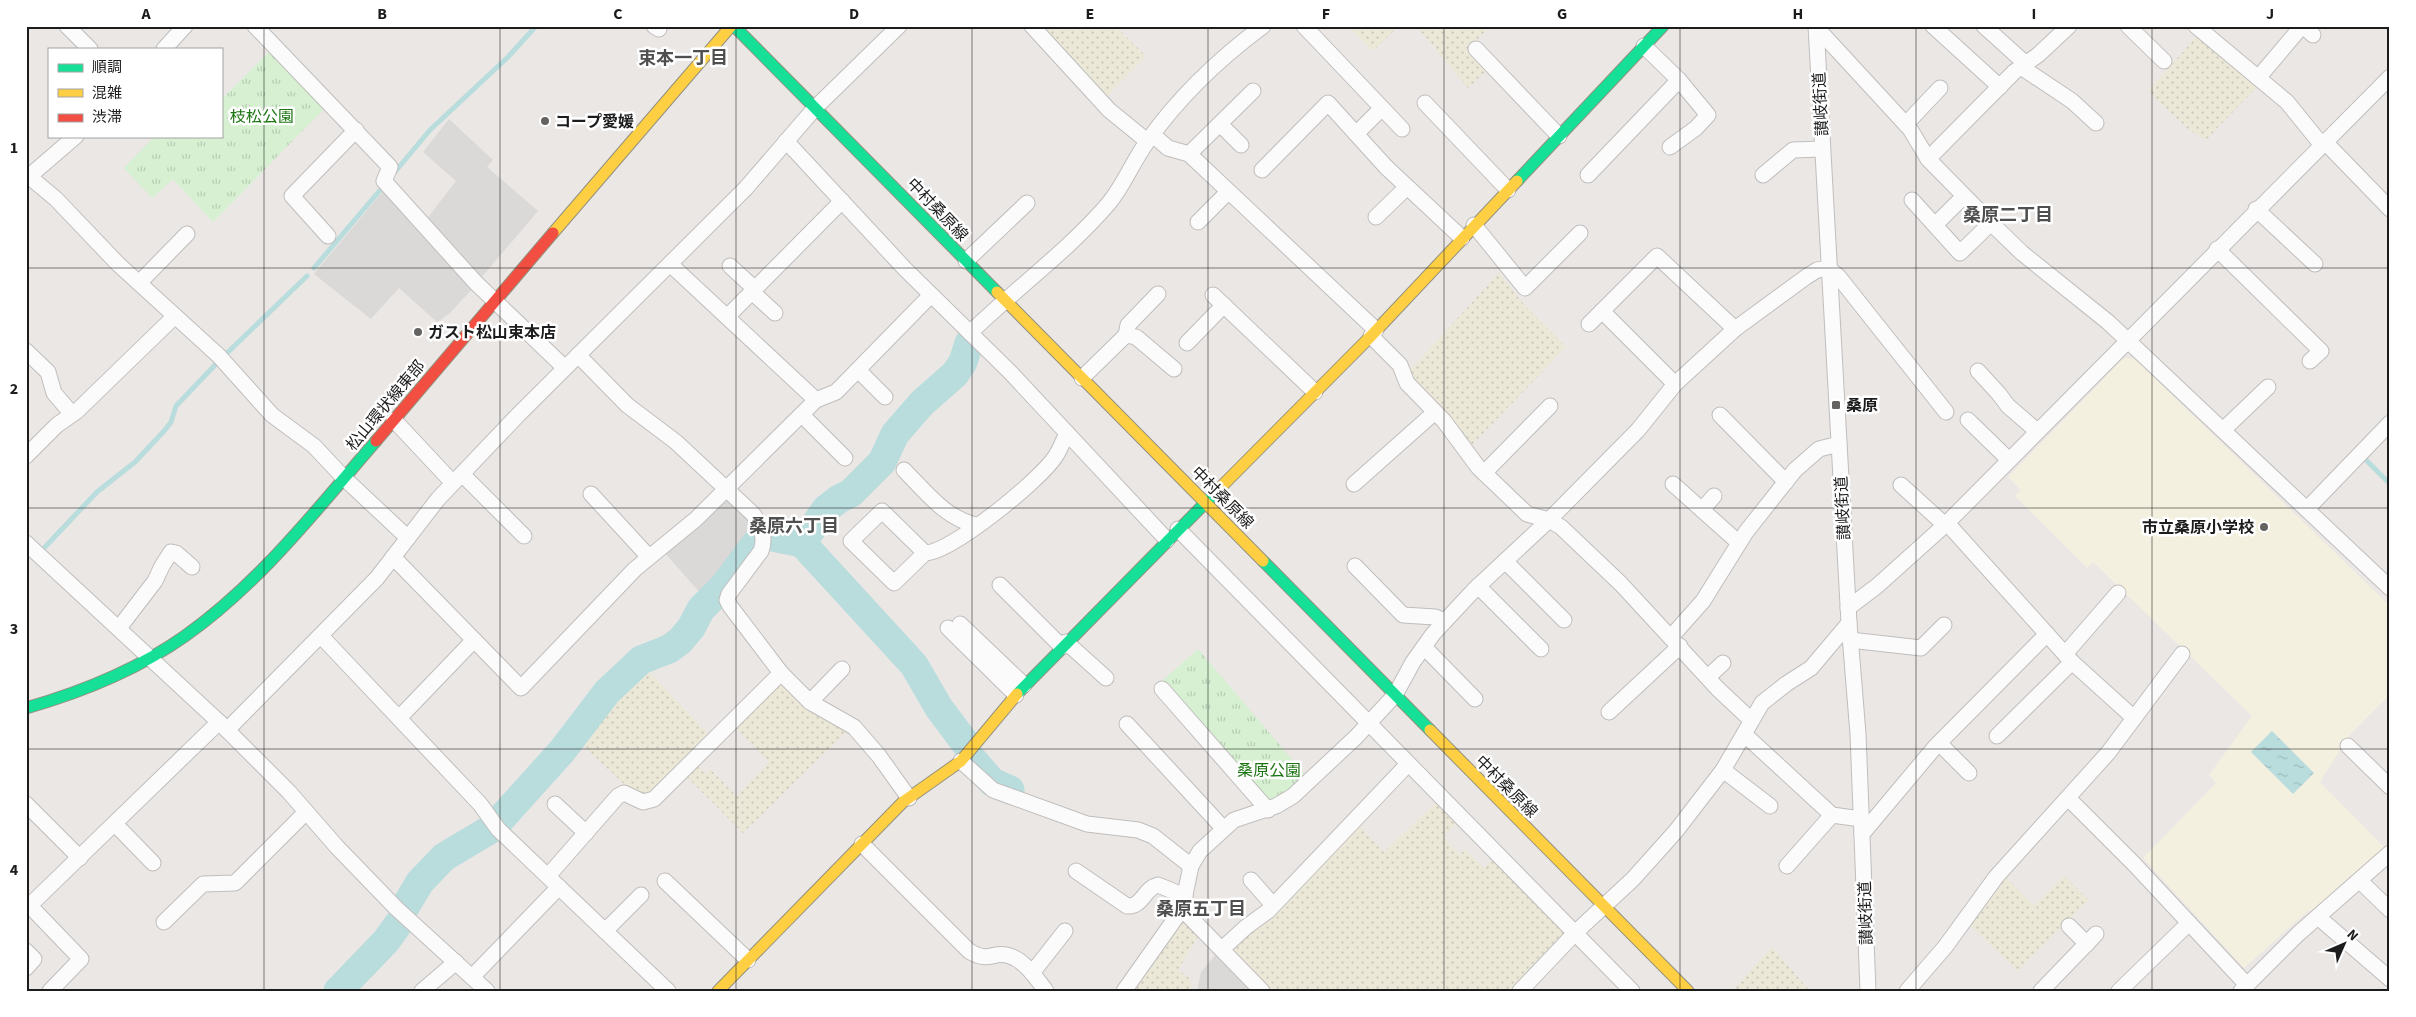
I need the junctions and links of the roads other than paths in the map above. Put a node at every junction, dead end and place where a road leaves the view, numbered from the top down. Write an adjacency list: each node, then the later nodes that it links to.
1 (67, 26): 18 (street)
2 (185, 26): 19 (street)
3 (255, 26): 36 (street)
4 (733, 26): 30 (street, 中村桑原線); 81 (street, 松山環状線東部)
5 (899, 26): 30 (street)
6 (1032, 26): 40 (street)
7 (1263, 26): 40 (street)
8 (1304, 26): 31 (street)
9 (1663, 26): 17 (street)
10 (1933, 26): 26 (street)
11 (1984, 26): 22 (street)
12 (2069, 26): 22 (street)
13 (2128, 26): 21 (street)
14 (1816, 27): 34 (street); 45 (street, 讃岐街道)
15 (2206, 29): 24 (street)
16 (2306, 29): 24 (street)
17 (1644, 46): 25 (street); 38 (street)
18 (89, 48)
19 (165, 48)
20 (1476, 49): 38 (street)
21 (2164, 61)
22 (2023, 65): 26 (street); 32 (street)
23 (2390, 77): 42 (street)
24 (2258, 78): 42 (street)
25 (1679, 80): 44 (street); 49 (street)
26 (2000, 87): 47 (street)
27 (1940, 88): 34 (street)
28 (1253, 91): 33 (street)
29 (1425, 103): 53 (street)
30 (815, 108): 41 (street); 71 (street, 中村桑原線)
31 (1382, 108): 35 (street); 37 (street)
32 (2096, 123)
33 (1220, 124): 43 (street); 46 (street)
34 (1906, 124): 47 (street)
35 (1402, 128)
36 (356, 130): 68 (street); 81 (street)
37 (1356, 134): 48 (street); 52 (street)
38 (1559, 136): 53 (street)
39 (74, 138): 51 (street)
40 (1150, 138): 46 (street); 80 (street)
41 (786, 141): 57 (street); 72 (street)
42 (2323, 142): 59 (street); 60 (street)
43 (1241, 145)
44 (1670, 146)
45 (1822, 149): 50 (street); 75 (street, 讃岐街道)
46 (1189, 154): 54 (street)
47 (1928, 159): 55 (street)
48 (1262, 170)
49 (1588, 175)
50 (1763, 175)
51 (27, 177): 76 (street)
52 (1407, 187): 61 (street); 69 (street)
53 (1508, 190): 64 (street)
54 (1228, 192): 62 (street); 89 (street)
55 (1964, 196): 63 (street); 65 (street)
56 (1912, 200): 65 (street)
57 (842, 201): 77 (street); 79 (street)
58 (1027, 203): 71 (street)
59 (2390, 209)
60 (2256, 210): 70 (street); 73 (street)
61 (1376, 217)
62 (1198, 222)
63 (1991, 223): 65 (street); 91 (street)
64 (1474, 225): 66 (street); 69 (street)
65 (1935, 225)
66 (1580, 233)
67 (187, 234): 76 (street)
68 (328, 236)
69 (1462, 238): 89 (street)
70 (2217, 249): 91 (street); 95 (street)
71 (966, 261): 80 (street, 中村桑原線)
72 (670, 264): 85 (street); 94 (street)
73 (2315, 264)
74 (730, 266): 77 (street)
75 (1828, 268): 87 (street); 108 (street); 118 (street, 讃岐街道)
76 (139, 283): 84 (street)
77 (753, 290): 83 (street); 85 (street)
78 (1158, 294): 90 (street)
79 (931, 295): 88 (street); 98 (street)
80 (1004, 300): 88 (street); 100 (street, 中村桑原線)
81 (494, 302): 96 (street); 112 (street, 松山環状線東部)
82 (1602, 311): 86 (street); 87 (street); 101 (street)
83 (775, 313)
84 (175, 316): 109 (street); 124 (street)
85 (727, 317): 105 (street)
86 (1589, 324)
87 (1735, 329): 101 (street)
88 (970, 333): 117 (street)
89 (1374, 333): 103 (street); 107 (street)
90 (1126, 335): 97 (street); 100 (street)
91 (2127, 340): 115 (street); 116 (street)
92 (1187, 343): 103 (street)
93 (26, 351): 109 (street)
94 (578, 355): 96 (street); 130 (street)
95 (2310, 362)
96 (564, 368): 125 (street)
97 (1174, 369)
98 (858, 370): 104 (street); 105 (street)
99 (1978, 371): 116 (street)
100 (1082, 378): 133 (street, 中村桑原線)
101 (1675, 384): 136 (street)
102 (2268, 386): 115 (street)
103 (1315, 392): 133 (street)
104 (885, 397)
105 (816, 400): 110 (street)
106 (1550, 406): 123 (street)
107 (1435, 412): 123 (street); 127 (street)
108 (1946, 412)
109 (72, 414): 119 (street)
110 (802, 415): 120 (street); 130 (street)
111 (1720, 415): 126 (street)
112 (394, 420): 124 (street, 松山環状線東部); 125 (street)
113 (1968, 420): 121 (street)
114 (2390, 423): 134 (street)
115 (2223, 430): 134 (street)
116 (2037, 431): 121 (street)
117 (1066, 433): 138 (street); 142 (street)
118 (1839, 444): 126 (street); 155 (street, 讃岐街道)
119 (26, 456)
120 (845, 458)
121 (2008, 460): 137 (street)
122 (904, 470): 138 (street)
123 (1484, 473): 136 (street)
124 (344, 478): 141 (street); 170 (street, 松山環状線東部)
125 (458, 478): 140 (street); 141 (street)
126 (1786, 482): 144 (street)
127 (1354, 484)
128 (1673, 484): 135 (street)
129 (1901, 485): 137 (street)
130 (727, 489): 147 (street); 174 (street)
131 (591, 494): 147 (street)
132 (1714, 496): 135 (street)
133 (1205, 502): 139 (street); 179 (street, 中村桑原線)
134 (2307, 509): 153 (street)
135 (1702, 510): 144 (street)
136 (1550, 520): 148 (street); 165 (street)
137 (1946, 524): 155 (street); 161 (street)
138 (976, 525): 145 (street)
139 (1178, 529): 142 (street); 187 (street)
140 (524, 536)
141 (408, 538): 146 (street)
142 (1167, 540): 166 (street)
143 (26, 543): 160 (street)
144 (1739, 544): 165 (street)
145 (925, 553): 145 (street)
146 (393, 557): 162 (street); 163 (street)
147 (649, 557): 163 (street)
148 (1505, 562): 152 (street); 156 (street)
149 (1355, 566): 157 (street)
150 (192, 567): 160 (street)
151 (1000, 585): 166 (street)
152 (1478, 586): 157 (street); 168 (street)
153 (2390, 588)
154 (2118, 593): 171 (street)
155 (1849, 615): 164 (street, 讃岐街道); 189 (street)
156 (1564, 620)
157 (1446, 621): 167 (street)
158 (1944, 625): 164 (street)
159 (954, 626): 178 (street)
160 (119, 628): 170 (street)
161 (2047, 634): 171 (street); 191 (street)
162 (321, 636): 184 (street); 188 (street)
163 (474, 640): 184 (street)
164 (1850, 640): 207 (street, 讃岐街道)
165 (1676, 642): 175 (street); 183 (street)
166 (1064, 645): 176 (street); 178 (street)
167 (1424, 647): 179 (street); 180 (street)
168 (1541, 650)
169 (2182, 654): 185 (street)
170 (151, 658): 182 (street, 松山環状線東部); 188 (street)
171 (2069, 658): 185 (street); 190 (street)
172 (1722, 663): 175 (street)
173 (842, 669): 181 (street)
174 (781, 673): 181 (street); 209 (street)
175 (1708, 676): 189 (street)
176 (1106, 678)
177 (1162, 689): 203 (street)
178 (1020, 690): 193 (street)
179 (1395, 695): 187 (street); 225 (street, 中村桑原線)
180 (1475, 699)
181 (810, 702): 198 (street)
182 (26, 708)
183 (1609, 712)
184 (399, 718): 217 (street)
185 (2134, 718): 199 (street)
186 (1127, 724): 208 (street)
187 (1368, 724): 194 (street); 203 (street)
188 (223, 726): 204 (street); 206 (street)
189 (1748, 727): 195 (street); 205 (street)
190 (1996, 736)
191 (1939, 743): 196 (street); 207 (street)
192 (2348, 746): 197 (street)
193 (961, 761): 198 (street); 214 (street)
194 (1408, 764): 224 (street); 234 (street)
195 (1723, 770): 202 (street); 225 (street)
196 (1968, 773)
197 (2390, 787)
198 (909, 798): 210 (street)
199 (2069, 799): 230 (street); 256 (street)
200 (26, 804): 212 (street)
201 (556, 804): 209 (street)
202 (1770, 806)
203 (1268, 810): 208 (street)
204 (306, 812): 229 (street); 238 (street)
205 (1832, 815): 207 (street); 215 (street)
206 (115, 824): 212 (street); 213 (street)
207 (1861, 827): 255 (street, 讃岐街道)
208 (1223, 828): 214 (street)
209 (586, 833): 217 (street)
210 (862, 844): 237 (street); 240 (street)
211 (2390, 853): 219 (street)
212 (80, 858): 226 (street)
213 (153, 863)
214 (1191, 866): 223 (street)
215 (1787, 866)
216 (1076, 871): 223 (street)
217 (548, 876): 221 (street)
218 (1251, 880): 224 (street)
219 (2360, 880): 227 (street); 228 (street)
220 (665, 881): 237 (street)
221 (559, 887): 232 (street); 241 (street)
222 (641, 895): 232 (street)
223 (1183, 902): 235 (street); 250 (street)
224 (1273, 905): 235 (street)
225 (1603, 906): 234 (street); 254 (street, 中村桑原線)
226 (28, 908): 244 (street)
227 (2390, 910)
228 (2318, 916): 242 (street); 243 (street)
229 (164, 922)
230 (2189, 923): 243 (street); 258 (street)
231 (2069, 926): 257 (street)
232 (605, 931): 247 (street)
233 (1065, 931): 240 (street)
234 (1576, 932): 252 (street); 253 (street)
235 (1222, 949): 251 (street)
236 (26, 950): 239 (street)
237 (748, 960): 248 (street)
238 (456, 962): 241 (street); 245 (street)
239 (26, 968)
240 (1032, 973): 249 (street)
241 (472, 977): 246 (street)
242 (2390, 979)
243 (2244, 988)
244 (50, 991)
245 (422, 991)
246 (487, 991)
247 (668, 991)
248 (718, 991)
249 (1046, 991)
250 (1124, 991)
251 (1262, 991)
252 (1520, 991)
253 (1632, 991)
254 (1688, 991)
255 (1868, 991)
256 (1906, 991)
257 (2040, 991)
258 (2119, 991)

